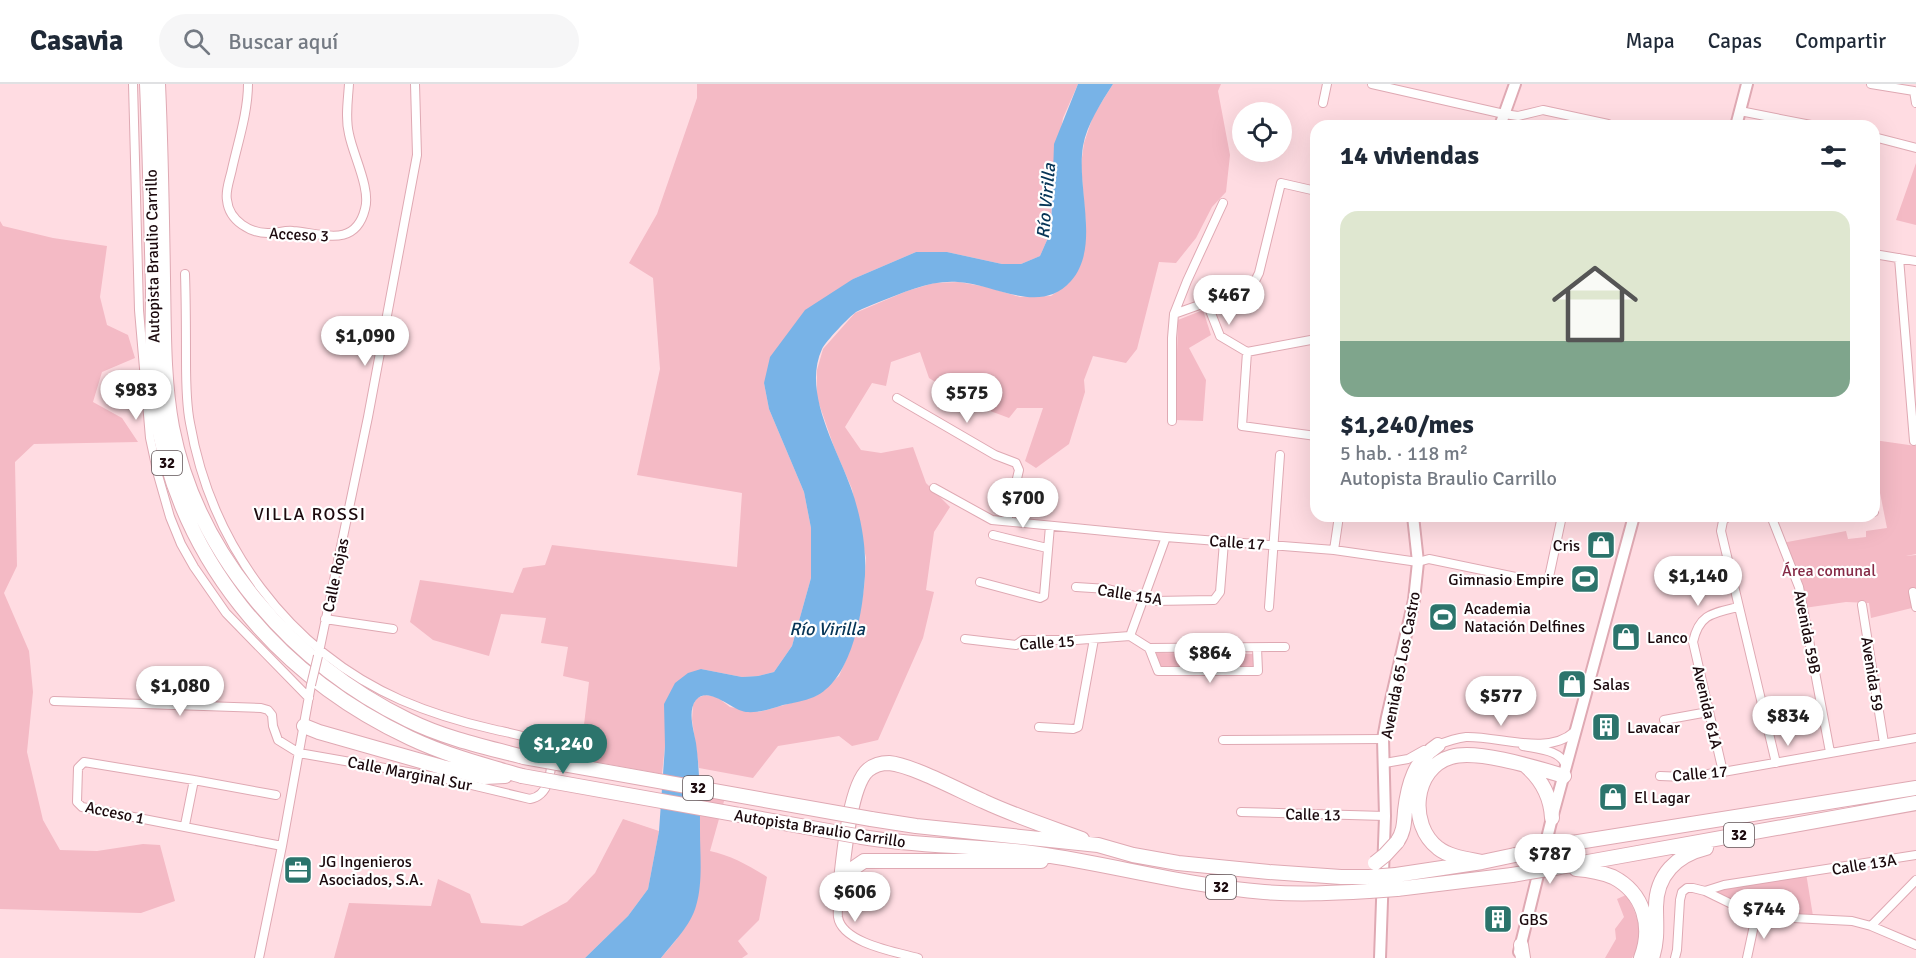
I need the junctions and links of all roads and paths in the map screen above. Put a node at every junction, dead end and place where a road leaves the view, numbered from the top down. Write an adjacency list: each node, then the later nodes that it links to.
1 (133, 84): 73 (street)
2 (147, 84): 93 (highway, Autopista Braulio Carrillo / 32)
3 (158, 84): 105 (highway, Autopista Braulio Carrillo / 32, bridge)
4 (248, 84): 5 (street, Acceso 3)
5 (349, 84)
6 (415, 84): 62 (street, Calle Rojas)
7 (1327, 84): 13 (street)
8 (1372, 84): 16 (street)
9 (1515, 84): 16 (street)
10 (1747, 84): 15 (street)
11 (1871, 84): 12 (street)
12 (1915, 88): 14 (street)
13 (1323, 103)
14 (1916, 103)
15 (1740, 111): 19 (street); 20 (street)
16 (1504, 114): 17 (street); 18 (street)
17 (1502, 120)
18 (1589, 120)
19 (1738, 120)
20 (1786, 120)
21 (1880, 140): 22 (street)
22 (1916, 148)
23 (1310, 189): 29 (street)
24 (1223, 203): 30 (street)
25 (1880, 255): 26 (street)
26 (1899, 258): 27 (street); 36 (street)
27 (1916, 261)
28 (185, 274): 71 (street)
29 (1207, 303): 30 (street); 32 (street)
30 (1174, 314): 34 (street)
31 (1310, 340): 32 (street)
32 (1247, 352): 35 (street)
33 (897, 398): 39 (street)
34 (1172, 421)
35 (1310, 435)
36 (1914, 441)
37 (1280, 455): 50 (street)
38 (934, 488): 39 (street, Calle 17)
39 (1007, 521): 46 (street, Calle 17)
40 (1337, 522): 52 (street)
41 (1414, 522): 53 (street, Avenida 65 Los Castro)
42 (1561, 522): 53 (street, Calle 17)
43 (1632, 522): 79 (street)
44 (1724, 522): 59 (street)
45 (1773, 522): 87 (street, Avenida 59B)
46 (1050, 526): 48 (street, Calle 17); 51 (street)
47 (993, 535): 51 (street)
48 (1166, 537): 49 (street, Calle 17); 57 (street)
49 (1224, 542): 50 (street, Calle 17); 57 (street, Calle 15A)
50 (1273, 545): 52 (street, Calle 17); 61 (street)
51 (1047, 548): 54 (street)
52 (1334, 550): 53 (street, Calle 17)
53 (1418, 562): 80 (street, Avenida 65 Los Castro)
54 (980, 582)
55 (1076, 587): 57 (street, Calle 15A)
56 (1913, 592): 60 (street)
57 (1142, 599): 64 (street)
58 (1862, 605): 84 (street, Avenida 59)
59 (1738, 607): 75 (street, Avenida 61A); 89 (street)
60 (1916, 607)
61 (1269, 608)
62 (325, 619): 63 (street); 71 (street, Calle Rojas)
63 (393, 629)
64 (1130, 636): 66 (street, Calle 15); 68 (street)
65 (964, 639): 66 (street, Calle 15)
66 (1094, 639): 78 (street)
67 (1286, 647): 70 (street)
68 (1149, 648): 69 (street); 72 (street)
69 (1200, 648): 70 (street); 72 (street)
70 (1257, 648): 72 (street)
71 (318, 653): 73 (street, Calle Rojas, bridge); 86 (street, Calle Marginal Sur)
72 (1199, 671)
73 (309, 698): 77 (street, Calle Rojas)
74 (54, 701): 86 (street)
75 (1708, 712): 76 (street); 92 (street, Avenida 61A)
76 (1664, 720)
77 (304, 726): 86 (street, Calle Rojas); 93 (highway)
78 (1038, 727)
79 (1575, 731): 83 (street); 91 (street)
80 (1383, 738): 82 (street); 88 (street, Avenida 65 Los Castro)
81 (1916, 738): 84 (street, Calle 17)
82 (1223, 740)
83 (1513, 743): 85 (street); 91 (street)
84 (1884, 743): 87 (street, Calle 17)
85 (1438, 745): 88 (street); 112 (highway, bridge)
86 (299, 753): 106 (street, Calle Rojas)
87 (1830, 753): 89 (street, Calle 17)
88 (1385, 763): 100 (street, Avenida 65 Los Castro)
89 (1776, 763): 92 (street, Calle 17)
90 (1524, 765): 91 (highway); 101 (highway); 110 (highway)
91 (1565, 772): 101 (street)
92 (1723, 772): 94 (street, Calle 17)
93 (522, 776): 109 (highway, Autopista Braulio Carrillo / 32, bridge)
94 (1660, 776)
95 (194, 780): 97 (street, Acceso 1); 103 (street); 103 (street, Acceso 1)
96 (1916, 788): 110 (highway, Autopista Braulio Carrillo / 32, bridge)
97 (276, 795)
98 (1916, 803): 102 (highway, Autopista Braulio Carrillo / 32)
99 (1241, 812): 100 (street, Calle 13)
100 (1385, 816): 123 (street, Avenida 65 Los Castro)
101 (1552, 818): 120 (street)
102 (1820, 820): 111 (highway, Autopista Braulio Carrillo / 32); 125 (highway)
103 (185, 825): 106 (street, Acceso 1)
104 (848, 830): 105 (highway); 108 (highway); 115 (highway)
105 (1098, 845): 112 (highway, Autopista Braulio Carrillo / 32)
106 (282, 846): 121 (street, Calle Rojas)
107 (1916, 855): 116 (street, Calle 13A)
108 (864, 861): 109 (highway); 115 (highway)
109 (1076, 861): 114 (highway, Autopista Braulio Carrillo / 32, bridge)
110 (1482, 862): 114 (highway, Autopista Braulio Carrillo / 32)
111 (1561, 867): 114 (highway, Autopista Braulio Carrillo / 32, bridge); 124 (highway)
112 (1307, 875): 114 (highway, Autopista Braulio Carrillo / 32, bridge)
113 (1916, 880): 118 (street)
114 (1396, 882)
115 (840, 889): 122 (street)
116 (1705, 891): 117 (street); 126 (street, Calle 13A)
117 (1756, 916): 118 (street); 127 (street)
118 (1871, 926): 119 (street)
119 (1916, 945)
120 (1520, 954)
121 (259, 958)
122 (918, 958)
123 (1380, 958)
124 (1641, 958)
125 (1652, 958)
126 (1675, 958)
127 (1747, 958)

